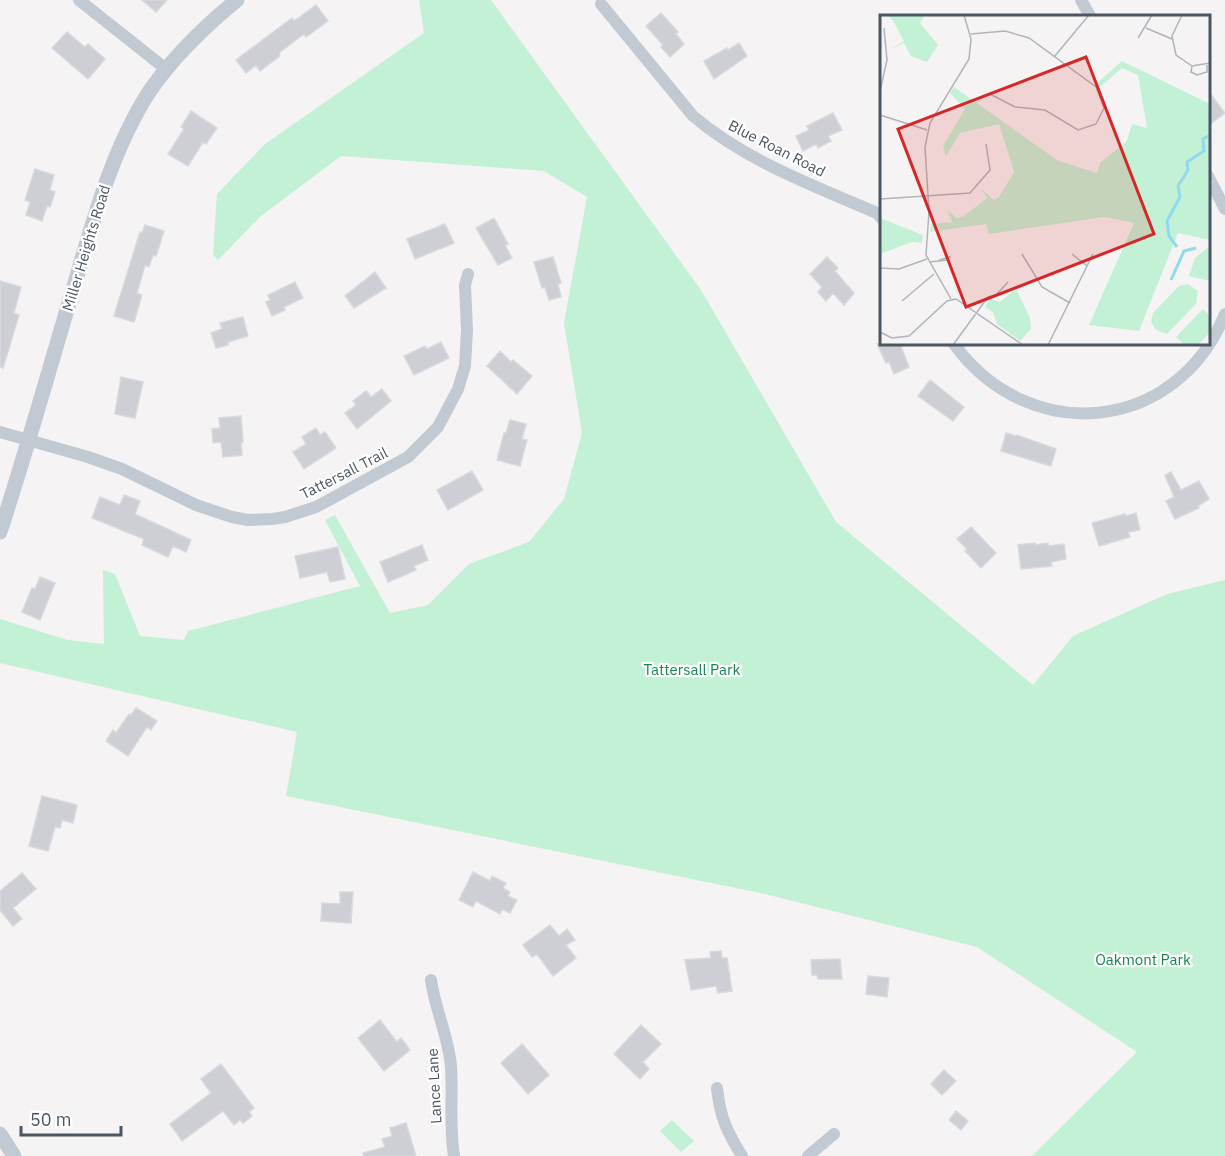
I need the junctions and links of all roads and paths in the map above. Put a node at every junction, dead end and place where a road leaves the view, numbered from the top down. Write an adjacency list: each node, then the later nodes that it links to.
1 (79, 0): 6 (street)
2 (237, 0): 6 (street, Miller Heights Road)
3 (1080, 0): 5 (street)
4 (601, 4): 9 (street, Blue Roan Road)
5 (1089, 15)
6 (166, 69): 16 (street, Miller Heights Road)
7 (1210, 178): 8 (street)
8 (1225, 209)
9 (880, 217)
10 (468, 274): 16 (street, Tattersall Trail)
11 (1225, 314): 12 (street)
12 (1210, 340)
13 (955, 345): 14 (street)
14 (1207, 345)
15 (0, 432): 16 (street, Tattersall Trail)
16 (28, 440): 17 (street, Miller Heights Road)
17 (0, 532)
18 (431, 980): 23 (street, Lance Lane)
19 (717, 1088): 24 (street)
20 (0, 1134): 22 (street)
21 (834, 1134): 25 (street)
22 (14, 1156)
23 (454, 1156)
24 (742, 1156)
25 (808, 1156)

